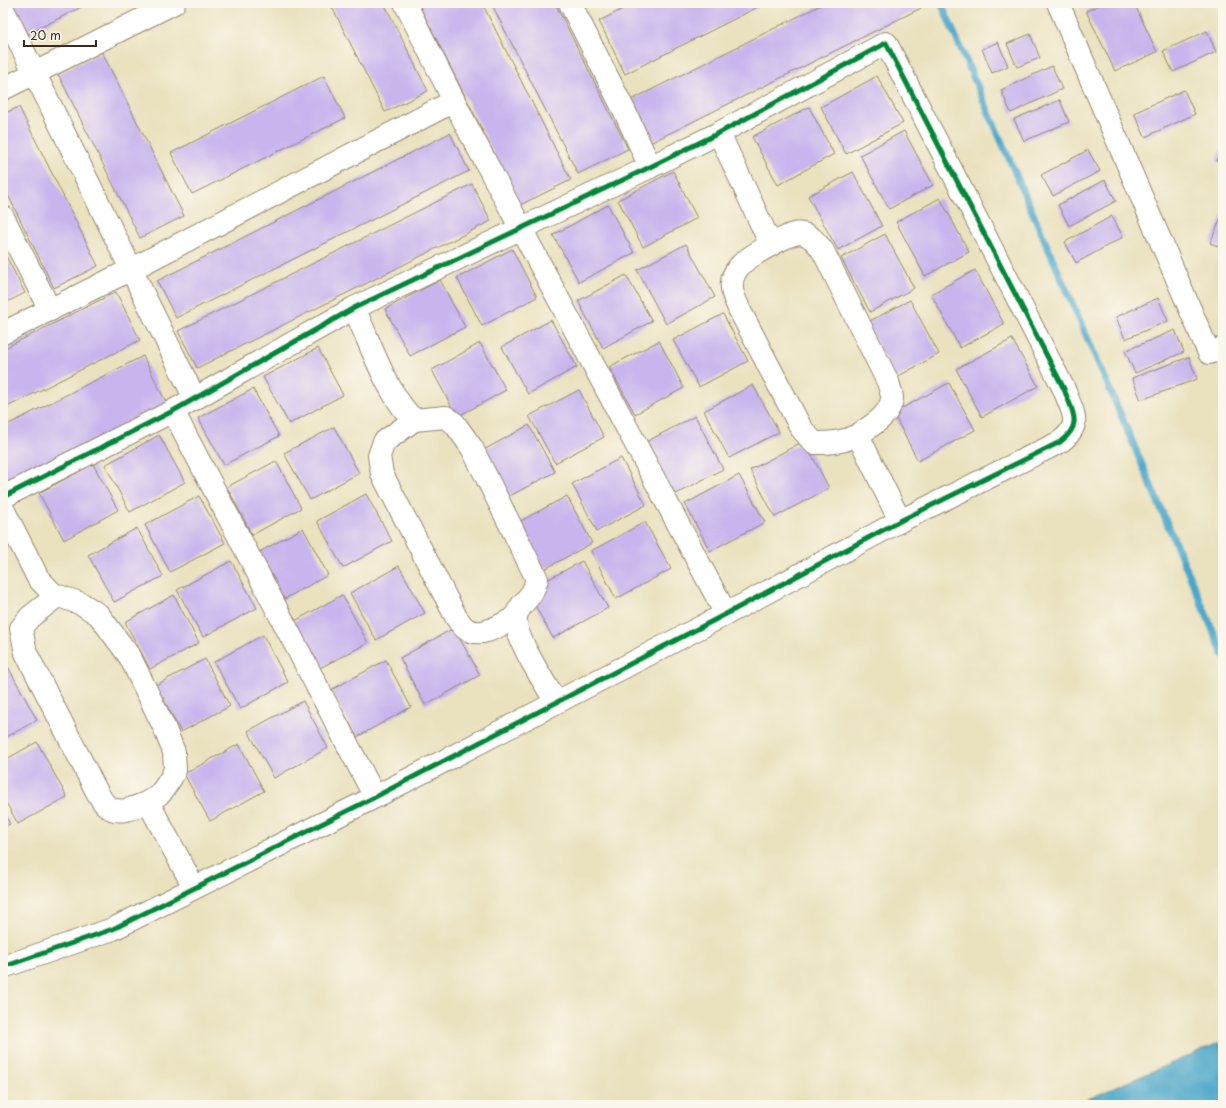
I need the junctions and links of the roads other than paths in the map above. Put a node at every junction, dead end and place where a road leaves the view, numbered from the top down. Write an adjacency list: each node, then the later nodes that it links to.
1 (174, 3): 6 (street)
2 (405, 3): 8 (street)
3 (570, 3): 10 (street)
4 (1058, 3): 18 (street)
5 (3, 9): 6 (street)
6 (35, 73): 7 (street); 14 (street)
7 (3, 89)
8 (454, 101): 12 (street); 14 (street)
9 (719, 133): 10 (street); 13 (street); 25 (street)
10 (650, 167): 12 (street)
11 (3, 217): 16 (street)
12 (522, 228): 15 (street); 27 (street)
13 (771, 245): 22 (street); 22 (street)
14 (132, 270): 16 (street); 19 (street)
15 (354, 308): 19 (street); 21 (street)
16 (50, 310): 17 (street)
17 (3, 333)
18 (1223, 348)
19 (195, 398): 20 (street)
20 (173, 411): 23 (street); 30 (street)
21 (414, 420): 28 (street); 28 (street)
22 (858, 435): 25 (street)
23 (3, 497)
24 (3, 509): 26 (street)
25 (900, 520): 27 (street)
26 (57, 596): 31 (street); 31 (street)
27 (726, 614): 29 (street)
28 (516, 617): 29 (street)
29 (556, 702): 30 (street)
30 (375, 797): 32 (street)
31 (148, 802): 32 (street)
32 (194, 887): 33 (street)
33 (3, 967)

